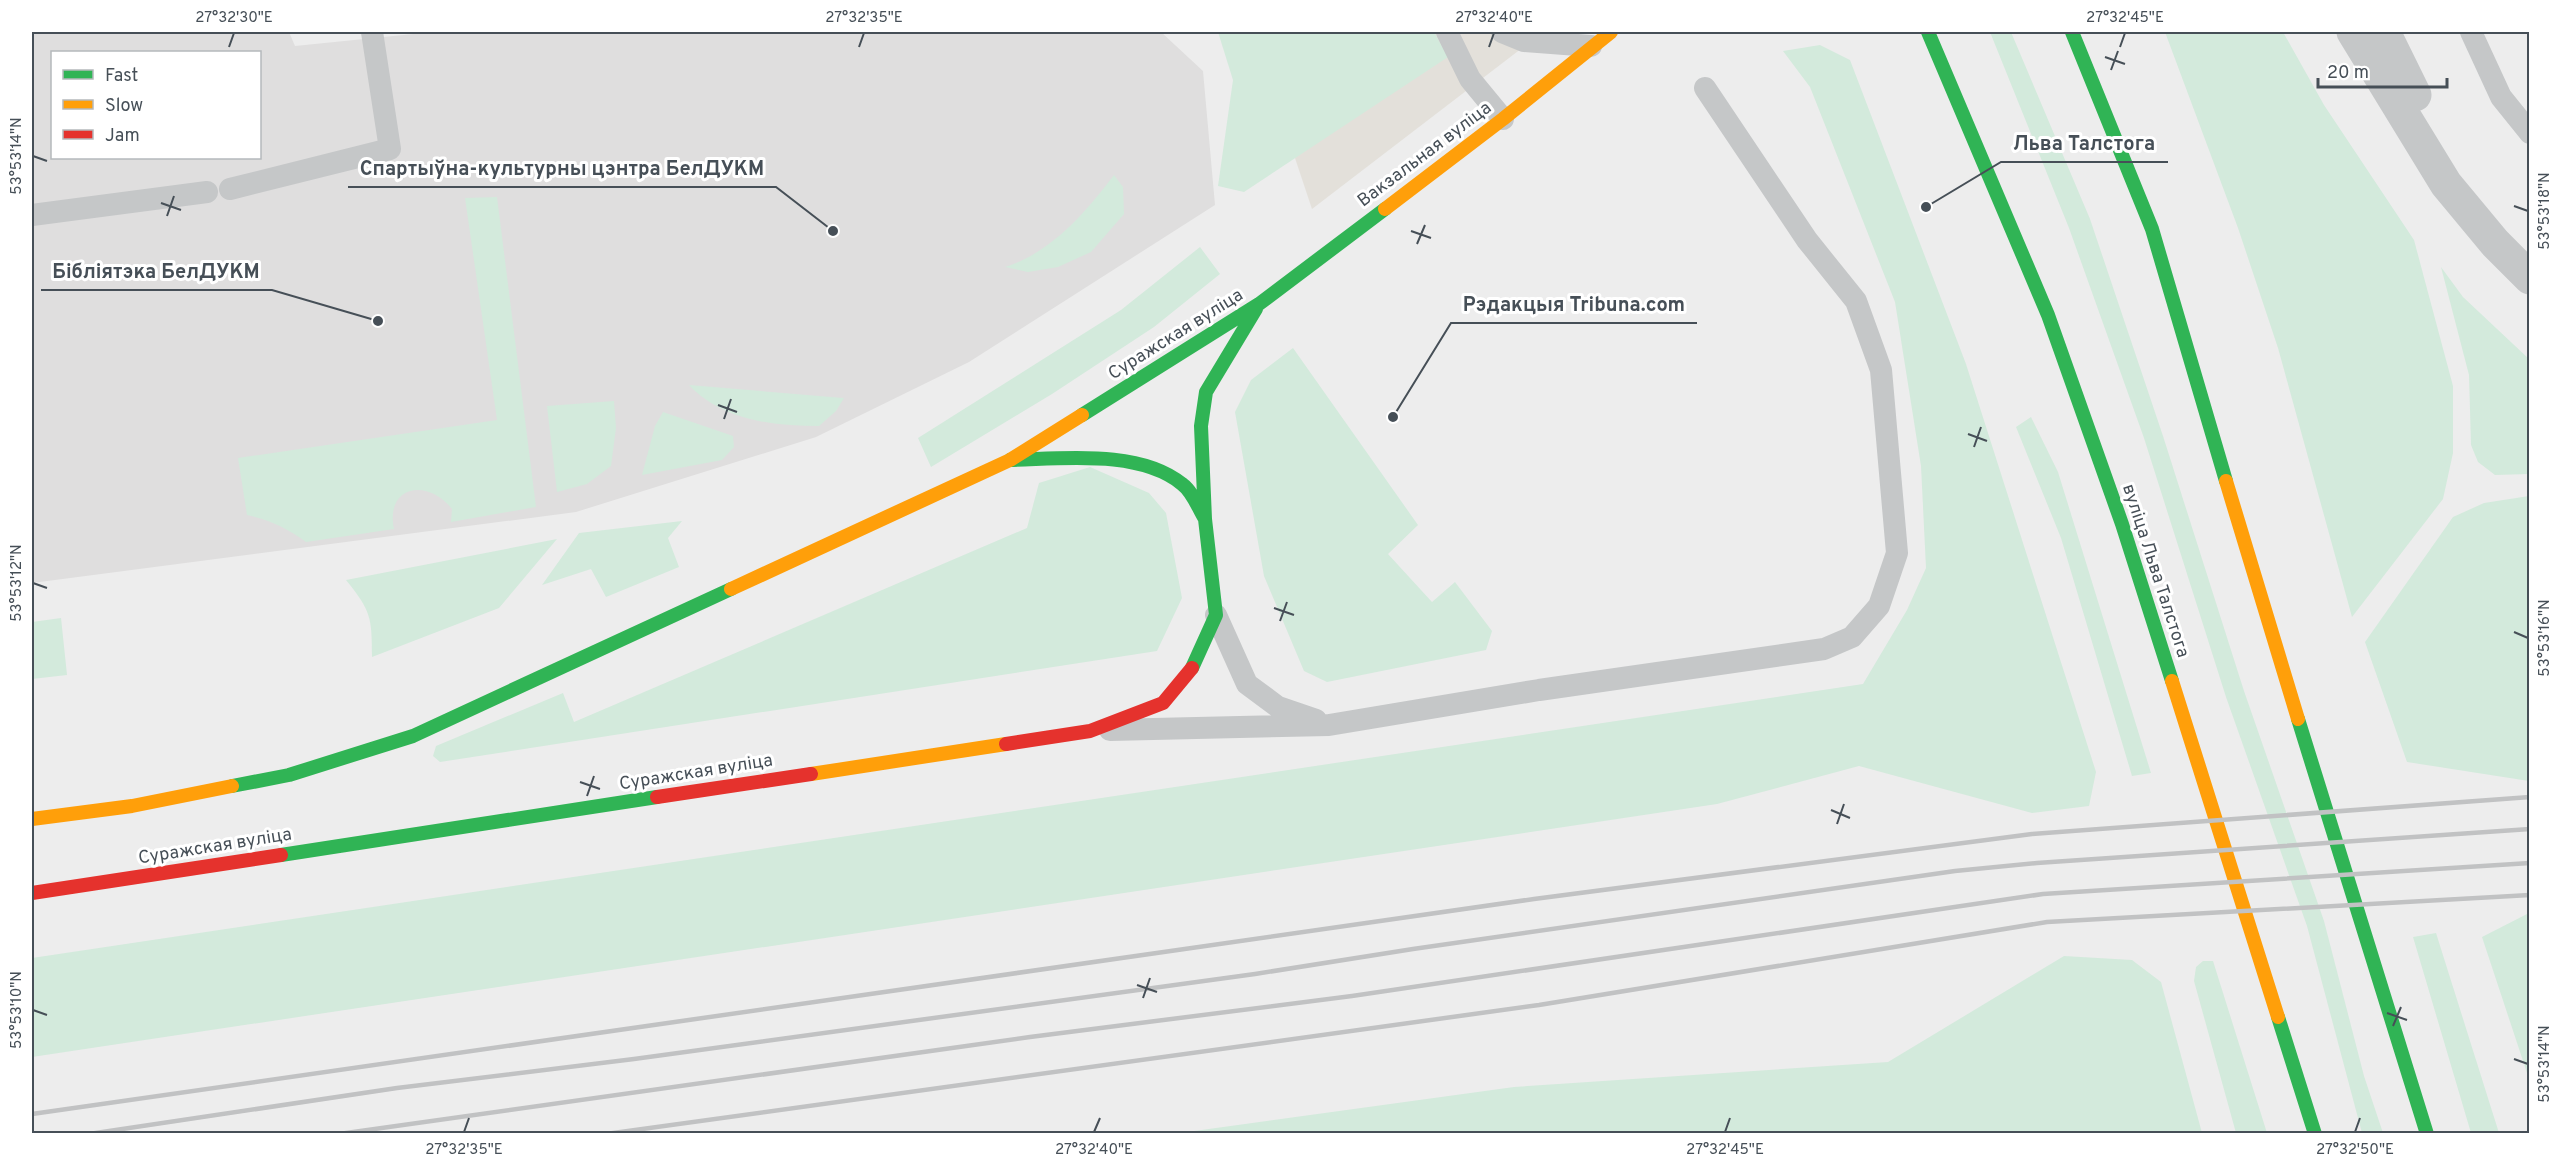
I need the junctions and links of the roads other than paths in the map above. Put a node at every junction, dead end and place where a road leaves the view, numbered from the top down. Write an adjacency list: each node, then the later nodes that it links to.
1 (372, 32): 14 (lane)
2 (1447, 32): 12 (lane)
3 (1502, 32): 10 (lane)
4 (1611, 32): 10 (main road, Вакзальная вуліца)
5 (1928, 32): 27 (main road, вуліца Льва Талстога)
6 (2072, 32): 28 (main road)
7 (2353, 32): 18 (street)
8 (2384, 32): 17 (street)
9 (2471, 32): 13 (lane)
10 (1590, 46): 12 (main road, Вакзальная вуліца)
11 (1705, 88): 23 (lane)
12 (1503, 118): 19 (main road, Вакзальная вуліца)
13 (2529, 133)
14 (230, 189)
15 (207, 192): 16 (lane)
16 (32, 215)
17 (2529, 257)
18 (2529, 278)
19 (1259, 304): 20 (main road, Суражская вуліца); 21 (main road, Суражская вуліца)
20 (1010, 460): 21 (main road, Суражская вуліца); 25 (main road, Суражская вуліца)
21 (1205, 519): 22 (main road, Суражская вуліца)
22 (1216, 615): 23 (lane); 24 (main road, Суражская вуліца)
23 (1329, 725): 24 (lane)
24 (1090, 731): 26 (main road, Суражская вуліца)
25 (32, 819)
26 (32, 893)
27 (2314, 1134)
28 (2427, 1134)

